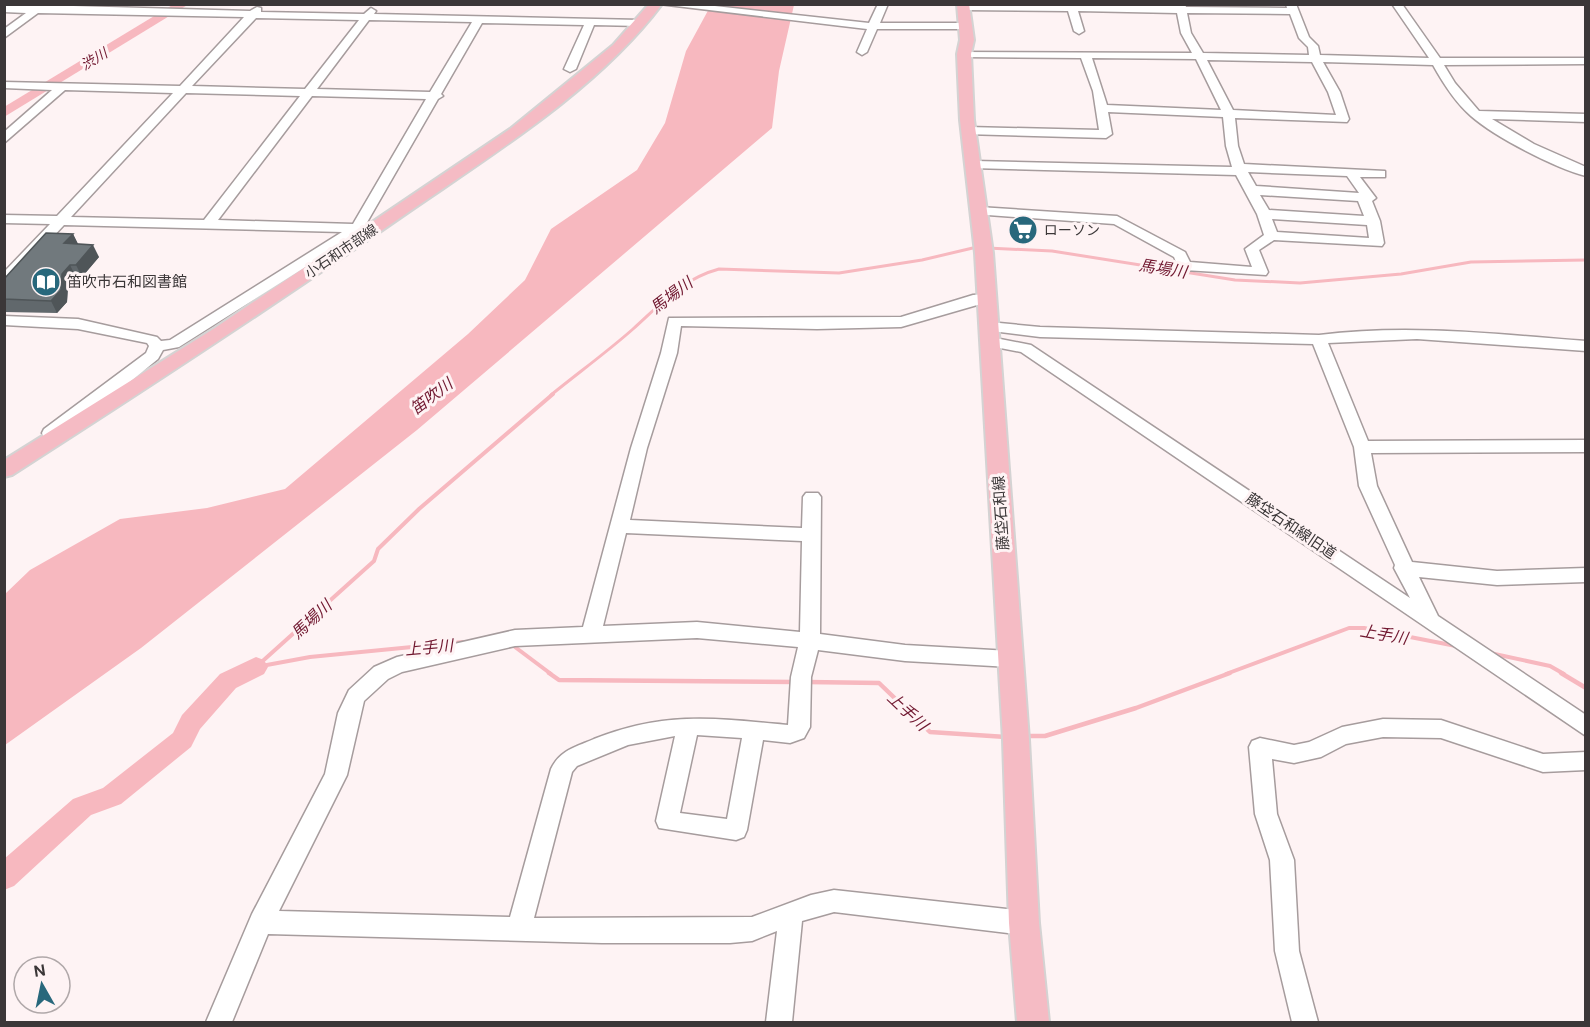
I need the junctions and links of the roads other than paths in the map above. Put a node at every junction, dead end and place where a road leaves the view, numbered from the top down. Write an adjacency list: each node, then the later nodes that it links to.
1 (262, 4): 16 (street)
2 (376, 4): 17 (street)
3 (440, 4): 18 (street)
4 (504, 4): 20 (street)
5 (656, 4): 22 (main road, 小石和市部線)
6 (883, 4): 23 (street)
7 (1397, 4): 32 (street)
8 (665, 5): 23 (street)
9 (964, 6): 15 (street); 24 (main road, 藤垈石和線)
10 (40, 7): 11 (street); 14 (street); 26 (street)
11 (149, 8): 16 (street)
12 (1181, 8): 13 (street); 15 (street); 30 (street)
13 (1292, 8): 31 (street)
14 (4, 9)
15 (1072, 9): 25 (street)
16 (253, 15): 17 (street); 37 (street)
17 (366, 17): 18 (street); 38 (street)
18 (430, 18): 19 (street)
19 (479, 19): 20 (street); 39 (street)
20 (495, 19): 21 (street)
21 (539, 20): 22 (street); 34 (street)
22 (640, 23): 68 (main road, 小石和市部線)
23 (872, 26): 24 (street); 27 (street)
24 (965, 26): 28 (main road, 藤垈石和線)
25 (1079, 31)
26 (4, 35)
27 (862, 52)
28 (964, 54): 29 (street); 44 (main road, 藤垈石和線)
29 (1085, 54): 30 (street); 40 (street)
30 (1198, 56): 31 (street); 42 (street)
31 (1315, 58): 32 (street); 42 (street)
32 (1436, 60): 33 (street); 41 (street)
33 (1586, 61)
34 (570, 69)
35 (4, 86): 36 (street)
36 (59, 87): 37 (street); 45 (street)
37 (184, 90): 38 (street); 56 (street)
38 (308, 93): 39 (street); 58 (street)
39 (437, 96): 59 (street)
40 (1101, 108): 42 (street); 44 (street)
41 (1476, 114): 43 (street); 48 (street)
42 (1229, 115): 47 (street)
43 (1586, 118)
44 (968, 131): 46 (main road, 藤垈石和線)
45 (4, 139)
46 (975, 165): 47 (street); 53 (main road, 藤垈石和線)
47 (1239, 169): 49 (street); 51 (street)
48 (1586, 172)
49 (1350, 173): 50 (street); 52 (street)
50 (1380, 174)
51 (1250, 190): 52 (street); 54 (street)
52 (1364, 199): 57 (street)
53 (979, 211): 60 (street); 62 (main road, 藤垈石和線)
54 (1264, 214): 57 (street); 60 (street)
55 (4, 219): 56 (street)
56 (61, 220): 58 (street); 61 (street)
57 (1373, 221): 60 (street)
58 (208, 224): 59 (street)
59 (357, 228): 66 (street)
60 (1271, 236)
61 (4, 281)
62 (987, 298): 64 (main road, 藤垈石和線); 73 (street)
63 (4, 320): 66 (street)
64 (989, 335): 65 (street); 77 (street, 藤垈石和線旧道); 80 (main road, 藤垈石和線)
65 (1319, 340): 67 (street); 70 (street)
66 (157, 346): 68 (street)
67 (1586, 346)
68 (53, 440): 71 (main road, 小石和市部線)
69 (1586, 446): 70 (street)
70 (1362, 447): 75 (street)
71 (4, 470)
72 (812, 497): 74 (street)
73 (620, 526): 74 (street); 78 (street)
74 (812, 535): 79 (street)
75 (1403, 568): 76 (street); 77 (street)
76 (1586, 575)
77 (1429, 620): 82 (street, 藤垈石和線旧道)
78 (591, 635): 79 (street); 86 (street)
79 (810, 641): 80 (street); 83 (street)
80 (1010, 659): 87 (main road, 藤垈石和線)
81 (688, 726): 83 (street); 83 (street); 88 (street)
82 (1586, 727)
83 (754, 731)
84 (1586, 761): 92 (street)
85 (791, 914): 87 (street); 88 (street); 90 (street)
86 (261, 922): 88 (street); 89 (street)
87 (1024, 923): 91 (main road, 藤垈石和線)
88 (519, 929)
89 (219, 1023)
90 (779, 1023)
91 (1033, 1023)
92 (1305, 1023)

